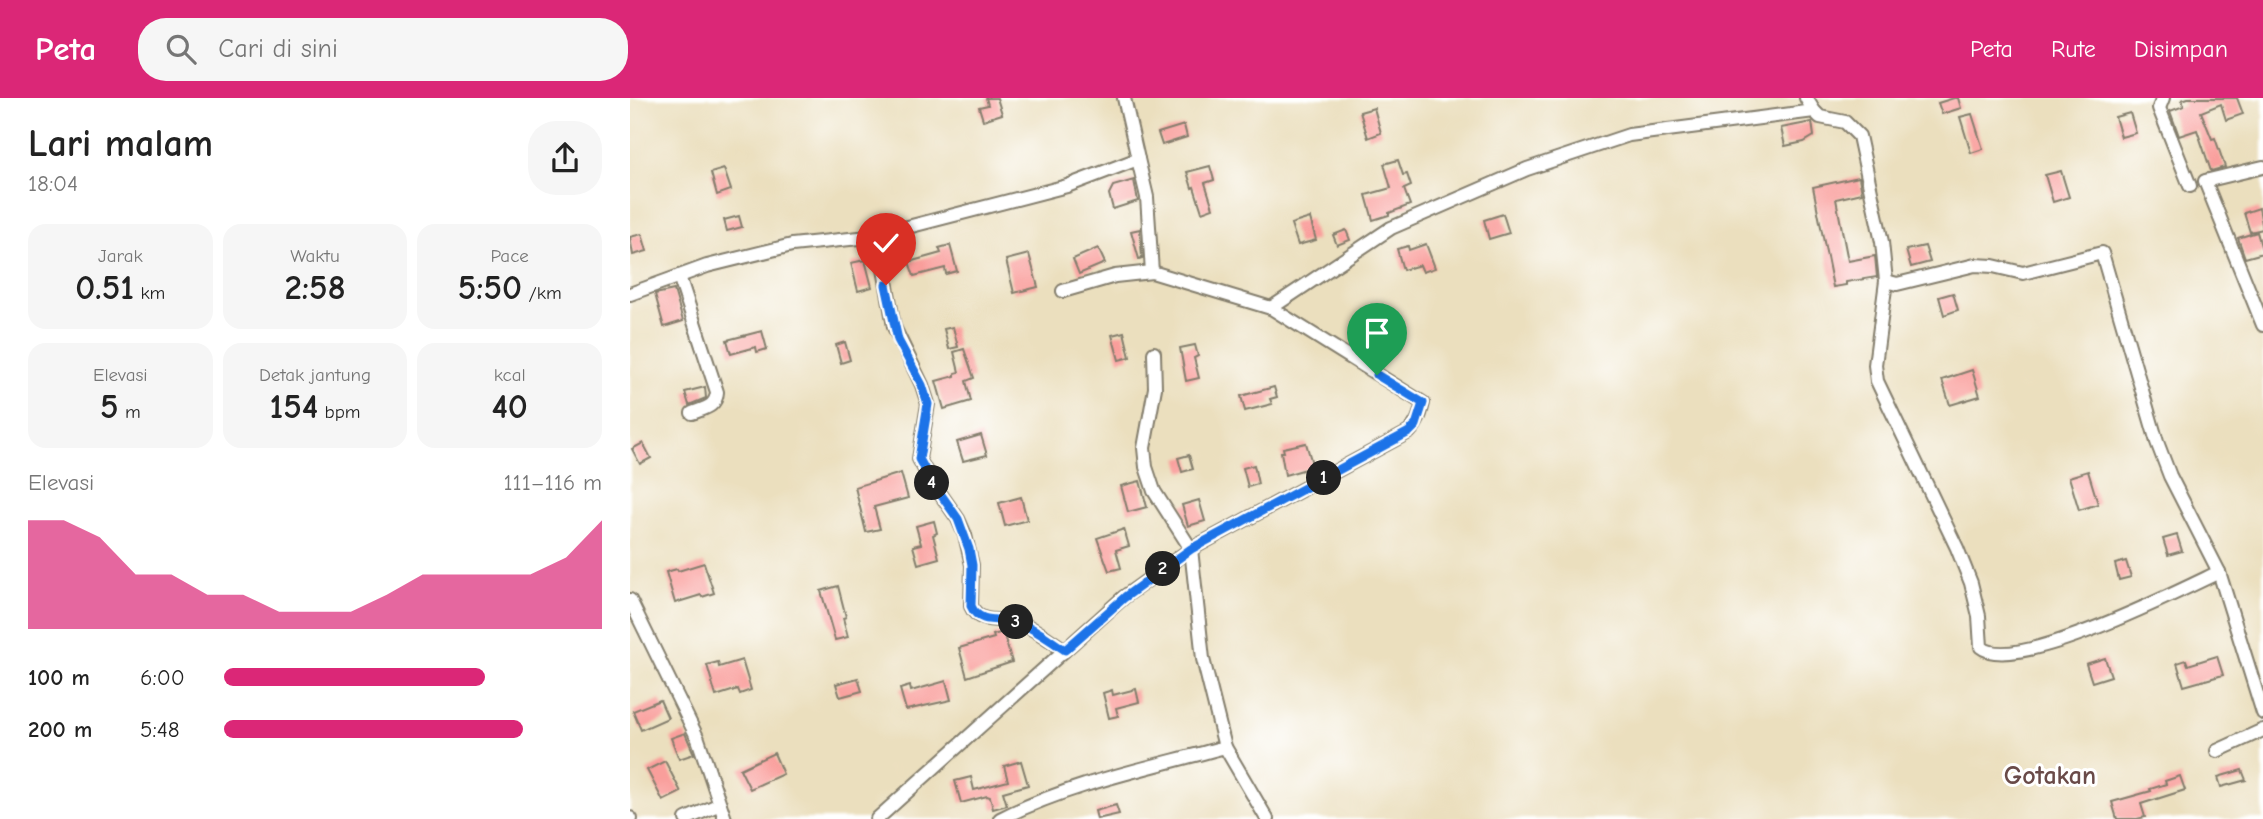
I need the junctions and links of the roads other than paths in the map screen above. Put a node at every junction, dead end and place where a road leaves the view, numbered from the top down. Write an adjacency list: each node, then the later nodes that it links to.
1 (1124, 98): 5 (street)
2 (1806, 98): 4 (street)
3 (2163, 98): 7 (street)
4 (1814, 111): 11 (street); 14 (street)
5 (1138, 159): 8 (street); 9 (street)
6 (2263, 167): 7 (street)
7 (2205, 181): 15 (street)
8 (878, 234): 10 (street); 21 (street)
9 (1152, 272): 12 (street); 14 (street)
10 (679, 276): 13 (street); 17 (street)
11 (1886, 281): 19 (street); 19 (street)
12 (1063, 291)
13 (630, 294)
14 (1271, 308): 18 (street)
15 (2263, 325)
16 (1154, 354): 18 (street)
17 (692, 413)
18 (1191, 549): 21 (street); 24 (street)
19 (2220, 572): 22 (street)
20 (630, 600): 26 (street)
21 (1065, 650): 29 (street)
22 (2263, 713)
23 (2263, 730): 25 (street)
24 (1225, 747): 30 (street); 31 (street)
25 (2217, 751)
26 (720, 804): 27 (street); 28 (street)
27 (686, 819)
28 (725, 819)
29 (877, 819)
30 (1000, 819)
31 (1267, 819)

